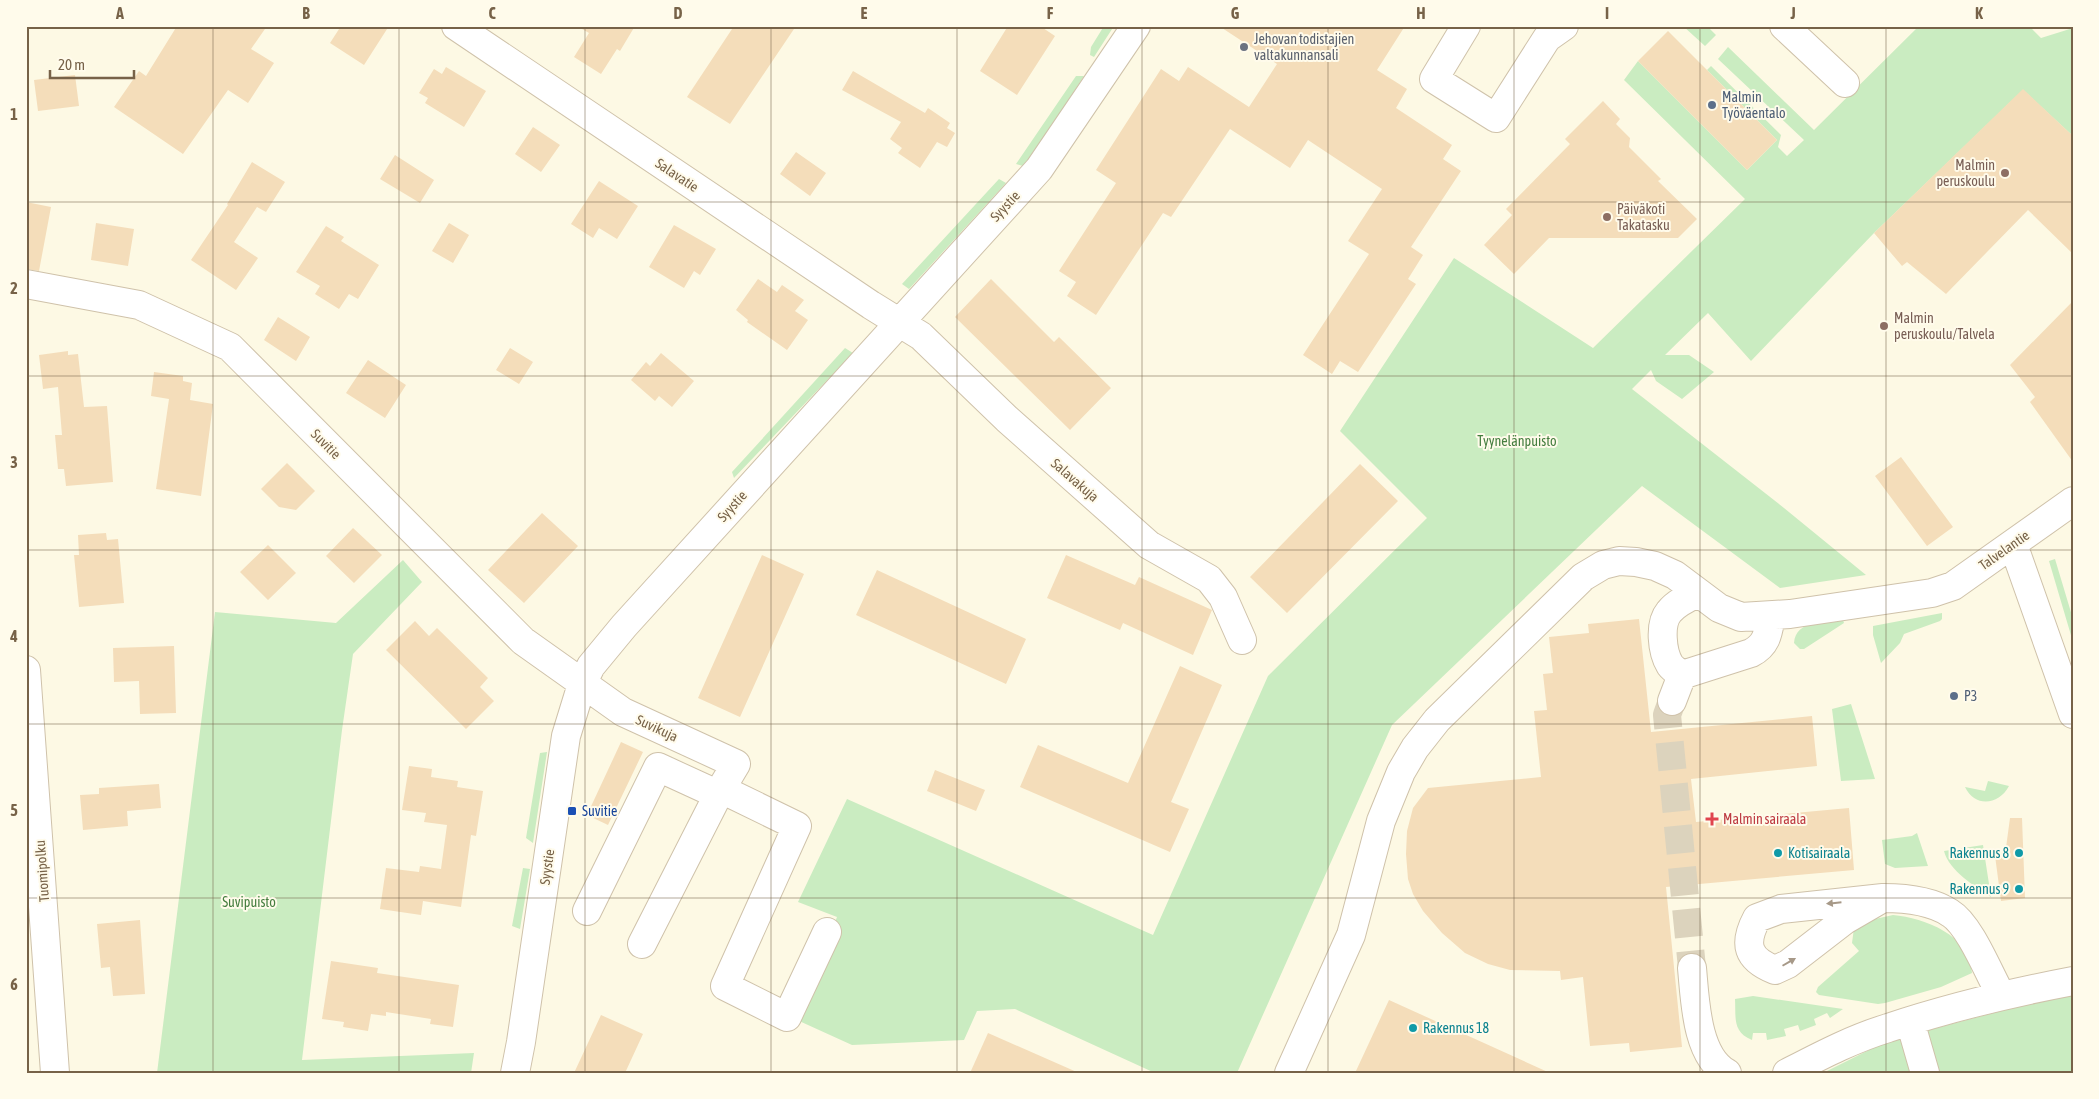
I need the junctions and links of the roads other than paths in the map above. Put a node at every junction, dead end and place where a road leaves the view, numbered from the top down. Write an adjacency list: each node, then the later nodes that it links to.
1 (456, 26): 8 (street, Salavatie)
2 (1136, 26): 8 (street, Syystie)
3 (1466, 26): 4 (street)
4 (1564, 26)
5 (1784, 26): 6 (street)
6 (1845, 83)
7 (26, 284): 16 (street, Suvitie)
8 (898, 322): 13 (street, Salavakuja); 16 (street, Syystie)
9 (2073, 501): 10 (street, Talvelantie)
10 (2013, 544): 12 (street, Talvelantie); 18 (street)
11 (1698, 593): 12 (street, Talvelantie); 15 (street); 30 (street, Talvelantie)
12 (1771, 616): 15 (street)
13 (1242, 640)
14 (26, 670): 28 (street, Tuomipolku)
15 (1682, 675): 17 (street)
16 (582, 684): 19 (street, Suvikuja); 29 (street, Syystie)
17 (1672, 701)
18 (2073, 714)
19 (720, 792): 21 (street); 22 (street); 23 (street)
20 (1883, 898): 26 (street)
21 (587, 911)
22 (826, 932)
23 (642, 944)
24 (1692, 968): 31 (street)
25 (2073, 981): 26 (street)
26 (2001, 995): 27 (street)
27 (1910, 1021): 32 (street); 33 (street)
28 (55, 1073)
29 (514, 1073)
30 (1289, 1073)
31 (1727, 1073)
32 (1787, 1073)
33 (1925, 1073)

